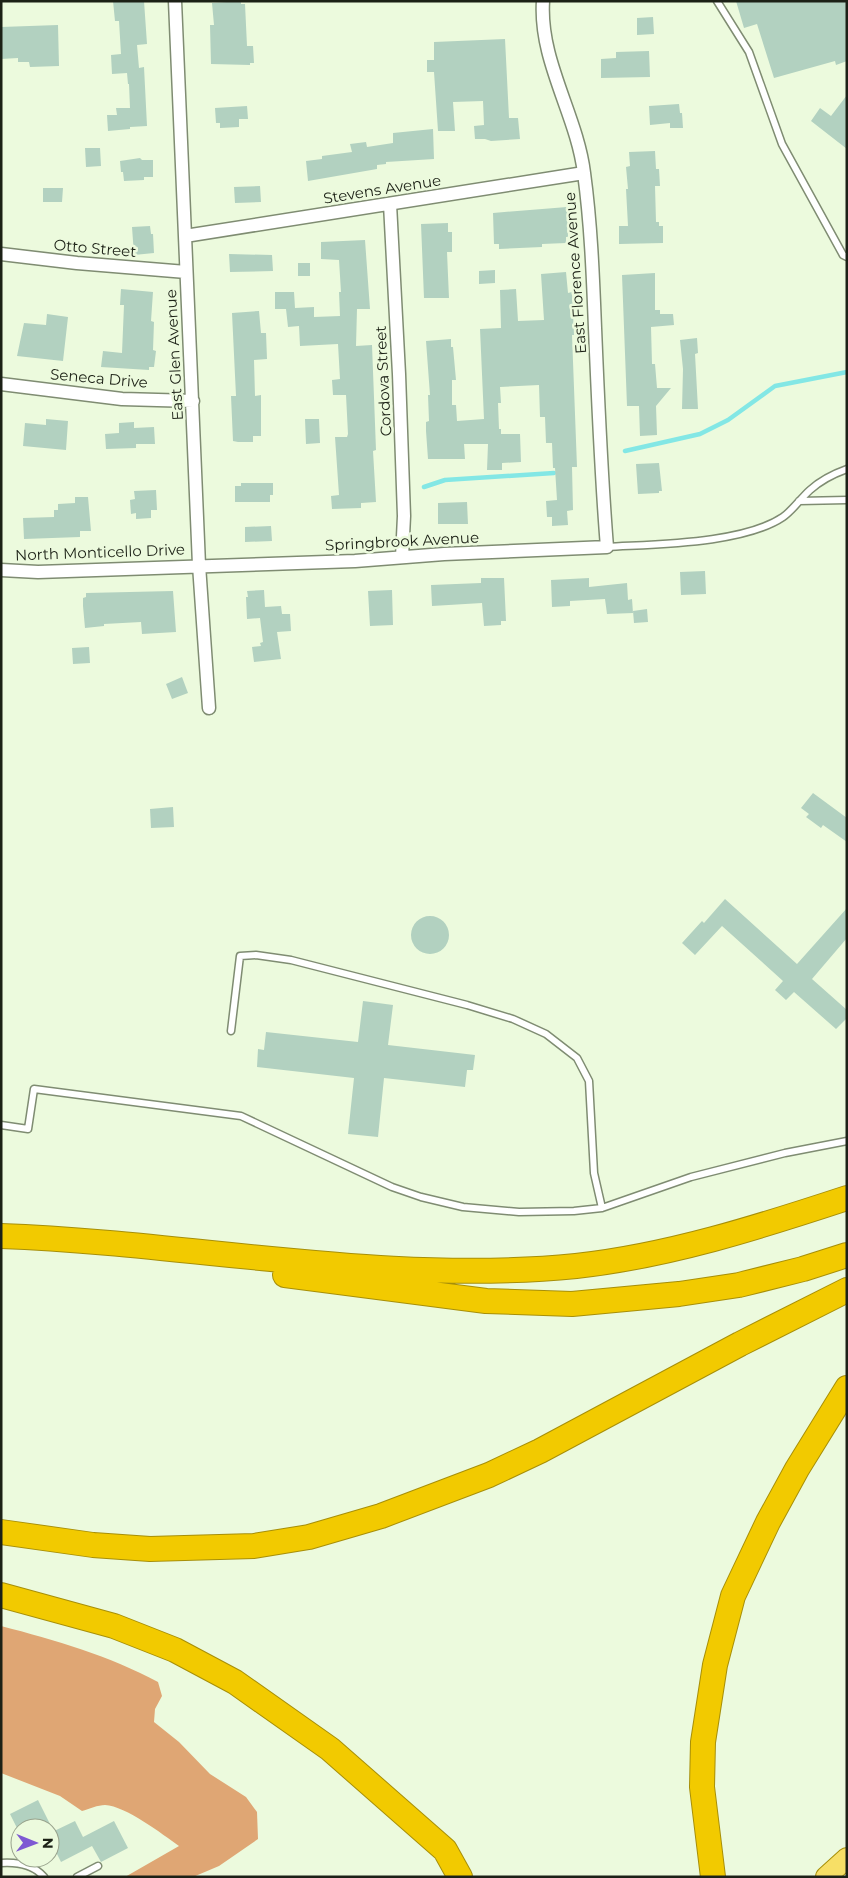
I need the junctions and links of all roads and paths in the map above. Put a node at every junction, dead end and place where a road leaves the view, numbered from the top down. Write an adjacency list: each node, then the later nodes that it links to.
1 (175, 1): 6 (street, East Glen Avenue)
2 (543, 1): 4 (street, East Florence Avenue)
3 (717, 1): 8 (lane)
4 (584, 173): 5 (street, Stevens Avenue); 15 (street, East Florence Avenue)
5 (390, 204): 6 (street, Stevens Avenue); 16 (street, Cordova Street)
6 (185, 236): 9 (street, East Glen Avenue)
7 (1, 254): 9 (street, Otto Street)
8 (847, 257)
9 (186, 272): 11 (street, East Glen Avenue)
10 (1, 384): 11 (street, Seneca Drive)
11 (193, 401): 17 (street, East Glen Avenue)
12 (847, 469): 14 (lane)
13 (847, 500): 14 (lane)
14 (799, 501): 15 (lane)
15 (606, 547): 16 (street, Springbrook Avenue)
16 (402, 557): 17 (street, Springbrook Avenue)
17 (199, 566): 18 (street, North Monticello Drive); 19 (street, East Glen Avenue)
18 (1, 570)
19 (209, 708)
20 (231, 1031): 24 (lane)
21 (1, 1125): 24 (lane)
22 (847, 1141): 24 (lane)
23 (847, 1198): 25 (highway)
24 (602, 1208)
25 (1, 1236)
26 (1, 1248): 27 (highway)
27 (847, 1255)
28 (847, 1290): 30 (highway)
29 (847, 1388): 38 (highway)
30 (1, 1532)
31 (1, 1595): 37 (highway)
32 (847, 1858): 39 (main road)
33 (1, 1863): 35 (lane)
34 (98, 1866): 36 (lane)
35 (44, 1877)
36 (77, 1877)
37 (460, 1877)
38 (713, 1877)
39 (826, 1877)

